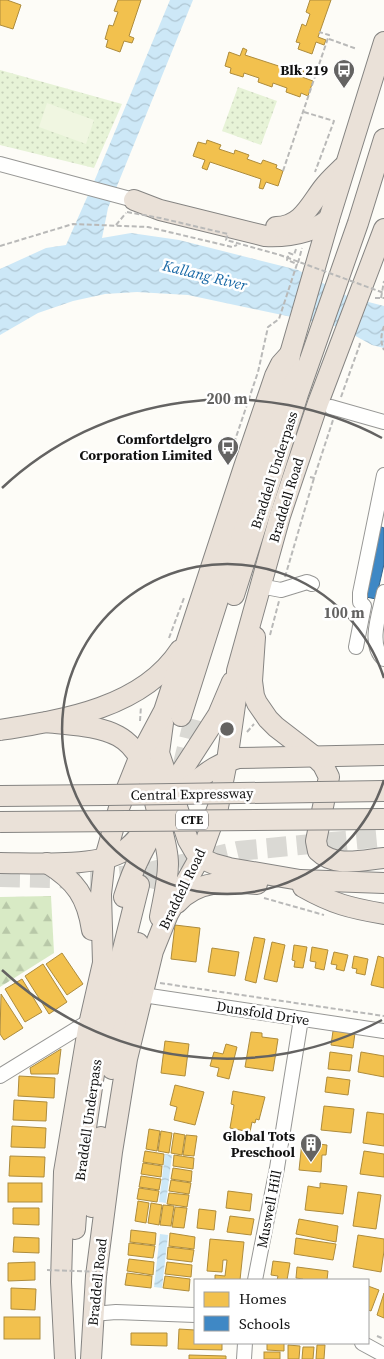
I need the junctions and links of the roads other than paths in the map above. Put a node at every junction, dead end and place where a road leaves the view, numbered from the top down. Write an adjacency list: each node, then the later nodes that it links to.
1 (384, 42): 4 (highway)
2 (384, 139): 8 (highway)
3 (0, 164): 6 (street)
4 (346, 164): 7 (highway); 9 (highway)
5 (384, 166): 8 (highway)
6 (129, 203): 9 (highway)
7 (329, 219): 9 (highway); 11 (highway)
8 (358, 223): 24 (highway, Braddell Underpass)
9 (224, 226)
10 (384, 229): 17 (highway, Braddell Road)
11 (290, 354): 20 (highway); 24 (highway, Braddell Underpass)
12 (334, 408): 13 (street)
13 (384, 422)
14 (384, 475): 18 (street)
15 (312, 584): 17 (street)
16 (384, 592): 19 (street)
17 (259, 593): 23 (highway, Braddell Road); 28 (highway)
18 (364, 606): 19 (street); 21 (street)
19 (381, 609): 22 (street)
20 (196, 615): 24 (highway); 25 (highway)
21 (356, 647)
22 (384, 660)
23 (237, 671): 30 (highway, Braddell Road); 33 (highway)
24 (180, 715): 29 (highway); 33 (highway)
25 (47, 722): 26 (highway); 29 (highway)
26 (0, 730)
27 (384, 755): 28 (highway)
28 (315, 757): 30 (highway); 38 (highway)
29 (139, 758): 33 (highway); 37 (highway)
30 (227, 761): 33 (highway); 36 (highway, Braddell Road)
31 (384, 790): 32 (highway, Central Expressway / CTE, bridge)
32 (0, 796)
33 (165, 806): 36 (highway); 37 (highway); 39 (highway); 42 (highway)
34 (384, 819): 35 (highway, Central Expressway / CTE, bridge)
35 (0, 822)
36 (200, 857): 43 (highway); 45 (highway, Braddell Road)
37 (105, 858): 41 (highway); 48 (highway)
38 (384, 858)
39 (137, 861): 42 (highway); 48 (highway)
40 (0, 863): 41 (highway)
41 (47, 863): 49 (highway)
42 (168, 863): 47 (highway)
43 (383, 883): 44 (highway)
44 (304, 887): 45 (highway); 46 (highway)
45 (168, 914): 47 (highway, Braddell Road)
46 (384, 914)
47 (153, 951): 50 (highway, Braddell Road)
48 (103, 963): 49 (highway)
49 (96, 992): 52 (highway)
50 (149, 996): 51 (street, Dunsfold Drive); 56 (highway, Braddell Road)
51 (301, 1019): 53 (street, Dunsfold Drive); 55 (street, Muswell Hill)
52 (90, 1020): 54 (street); 61 (highway)
53 (384, 1031)
54 (0, 1076)
55 (256, 1279)
56 (93, 1314): 57 (street); 63 (highway, Braddell Road)
57 (194, 1316)
58 (245, 1344): 64 (street)
59 (364, 1344): 60 (street)
60 (384, 1355)
61 (66, 1359): 62 (highway, Braddell Underpass)
62 (84, 1359)
63 (91, 1359)
64 (244, 1359)

